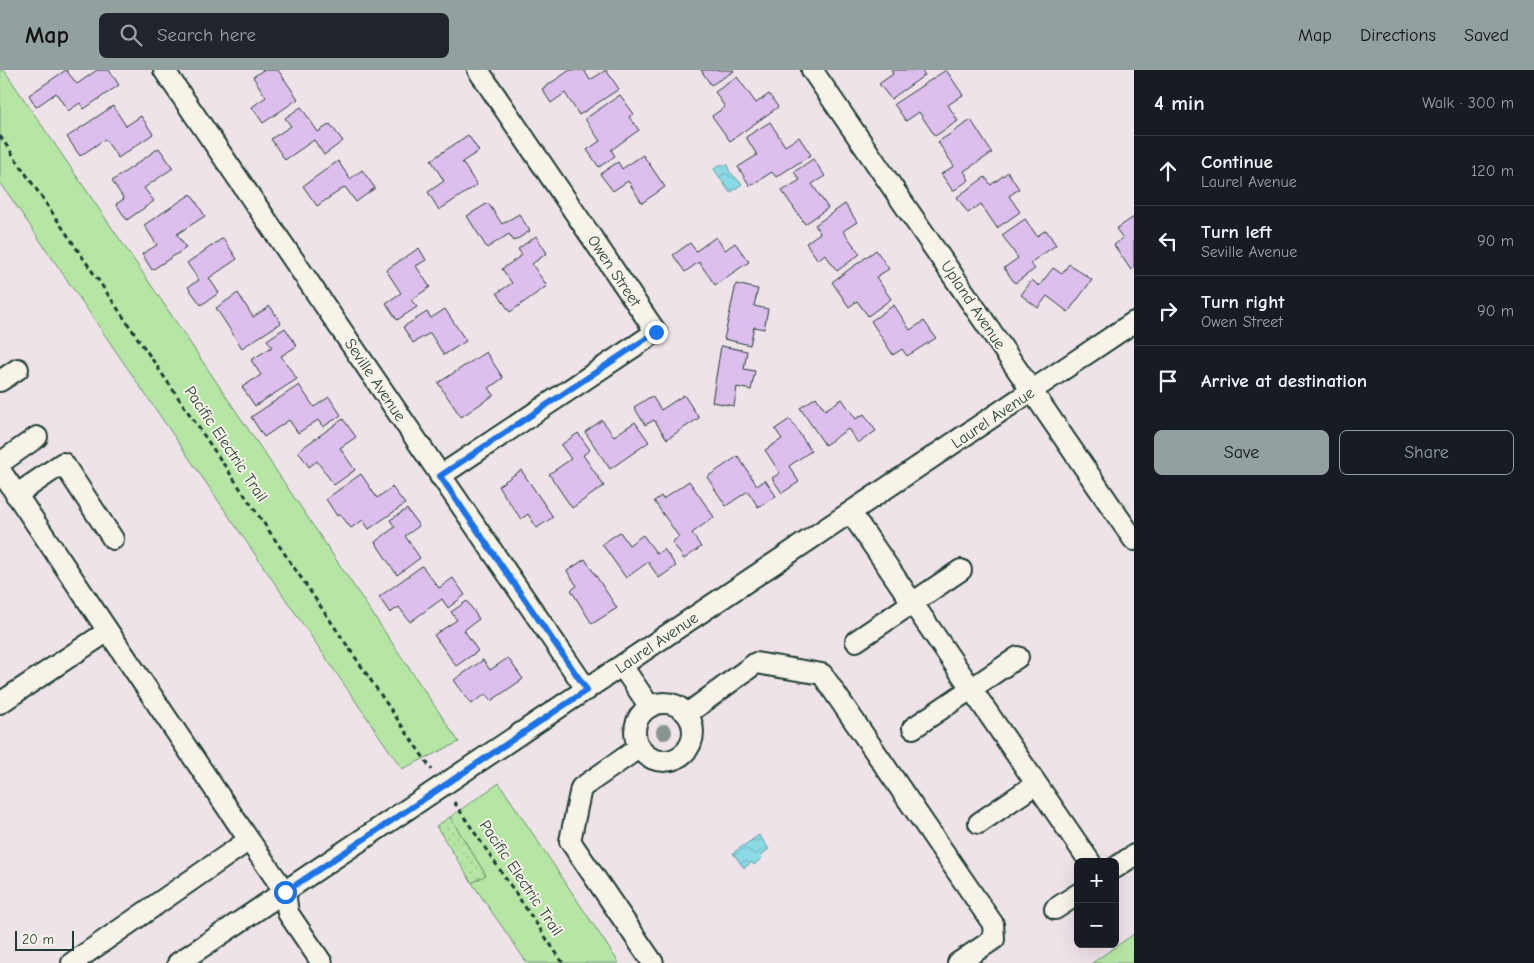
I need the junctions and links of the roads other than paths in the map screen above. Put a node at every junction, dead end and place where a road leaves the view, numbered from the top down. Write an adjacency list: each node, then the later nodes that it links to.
1 (164, 70): 11 (street, Seville Avenue)
2 (478, 70): 11 (street, Owen Street)
3 (812, 70): 7 (street, Upland Avenue)
4 (1134, 322): 7 (street, Laurel Avenue)
5 (18, 369): 6 (street)
6 (0, 381)
7 (1032, 392): 13 (street, Laurel Avenue); 15 (street, Upland Avenue)
8 (37, 437): 9 (street)
9 (0, 463)
10 (0, 470): 12 (street)
11 (440, 476): 23 (street, Seville Avenue)
12 (16, 494): 14 (street); 18 (street)
13 (851, 513): 17 (street); 21 (street, Laurel Avenue)
14 (113, 539)
15 (1134, 540)
16 (961, 570): 17 (street)
17 (912, 602): 19 (street); 22 (street)
18 (108, 631): 24 (street); 31 (street)
19 (856, 641)
20 (1018, 657): 22 (street)
21 (622, 666): 23 (street, Laurel Avenue); 25 (street)
22 (972, 689): 27 (street); 29 (street)
23 (587, 690): 35 (street, Laurel Avenue)
24 (0, 703)
25 (650, 707): 26 (street); 28 (street)
26 (687, 714): 28 (street); 42 (street)
27 (913, 728)
28 (640, 747): 41 (street)
29 (1036, 784): 30 (street); 33 (street)
30 (979, 823)
31 (249, 840): 35 (street); 38 (street)
32 (1134, 855): 34 (street)
33 (1087, 858)
34 (1119, 865)
35 (285, 892): 39 (street, Laurel Avenue); 40 (street)
36 (1074, 897): 37 (street)
37 (1055, 909)
38 (72, 963)
39 (178, 963)
40 (322, 963)
41 (653, 963)
42 (958, 963)

